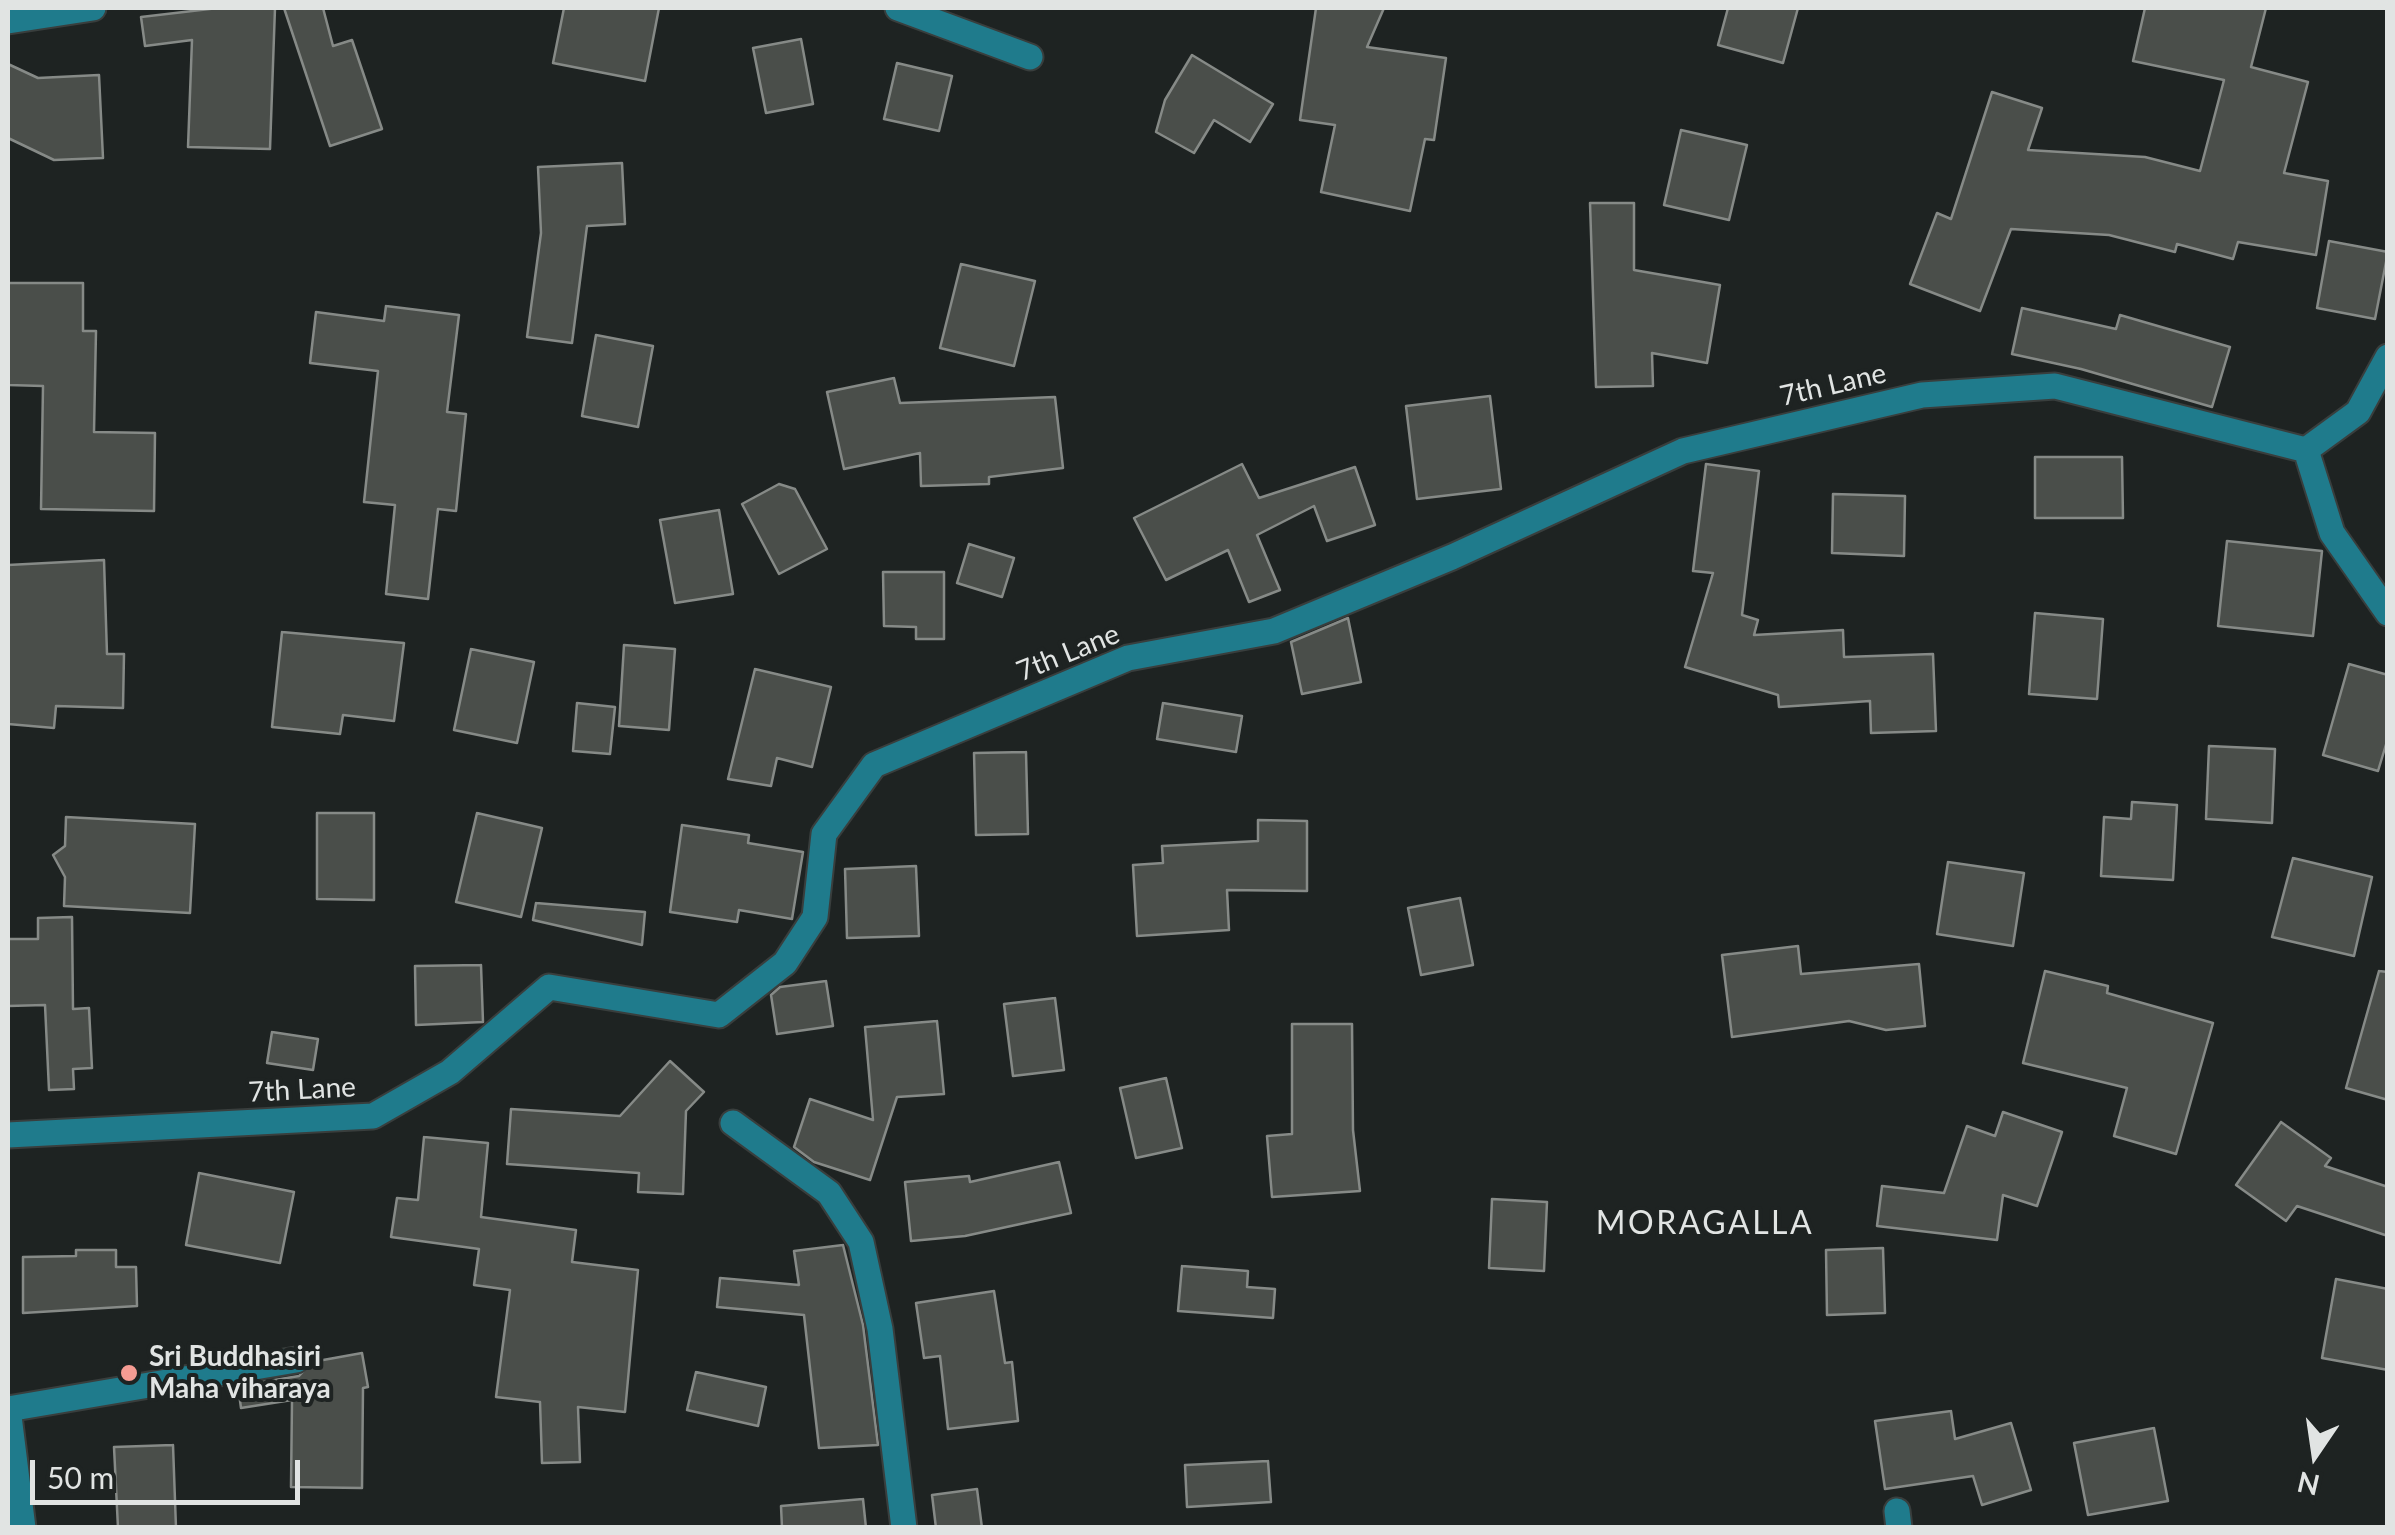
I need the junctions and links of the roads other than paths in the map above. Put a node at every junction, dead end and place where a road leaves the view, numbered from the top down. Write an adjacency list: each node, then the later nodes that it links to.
1 (93, 8): 3 (street)
2 (898, 8): 4 (street)
3 (8, 21)
4 (1030, 57)
5 (2388, 357): 6 (street)
6 (2306, 450): 7 (street); 9 (street, 7th Lane)
7 (2388, 613)
8 (733, 1124): 13 (street)
9 (8, 1136)
10 (296, 1360): 11 (street)
11 (8, 1408): 12 (street)
12 (23, 1528)
13 (904, 1528)

